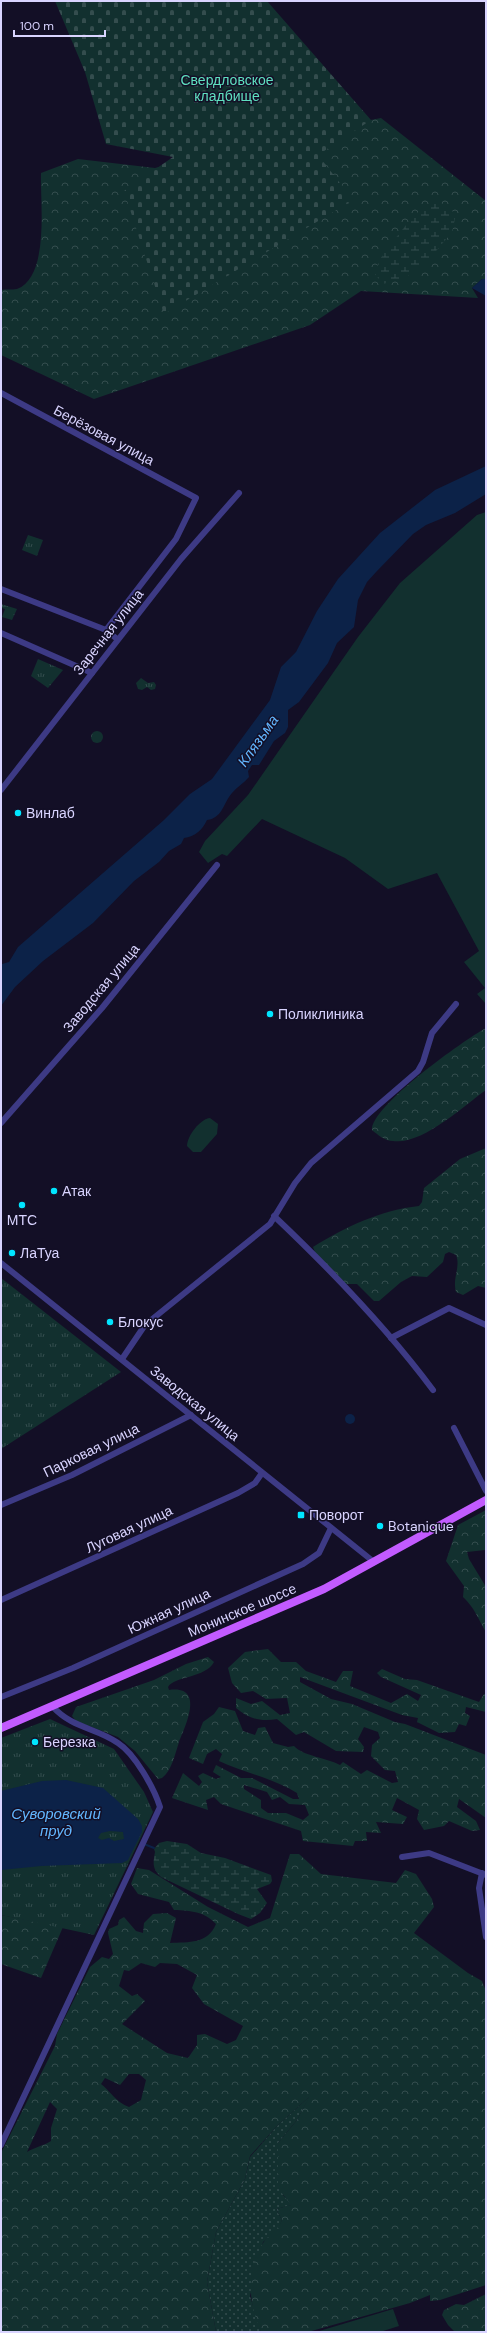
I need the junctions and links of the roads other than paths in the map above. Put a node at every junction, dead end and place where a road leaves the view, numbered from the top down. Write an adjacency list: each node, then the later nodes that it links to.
1 (1, 393): 4 (street, Берёзовая улица)
2 (239, 493): 6 (street, Заречная улица)
3 (1, 589): 4 (street)
4 (106, 630): 6 (street)
5 (1, 633): 7 (street)
6 (117, 639): 7 (street, Заречная улица)
7 (92, 673): 8 (street, Заречная улица)
8 (1, 790)
9 (217, 866): 11 (street, Заводская улица)
10 (456, 1004): 12 (street)
11 (1, 1123)
12 (274, 1216): 15 (street); 16 (street)
13 (1, 1263): 16 (street, Заводская улица)
14 (486, 1325): 15 (street)
15 (391, 1338): 17 (street)
16 (122, 1359): 18 (street, Заводская улица)
17 (433, 1390)
18 (191, 1415): 20 (street, Заводская улица); 23 (street, Парковая улица)
19 (454, 1428): 21 (street)
20 (262, 1473): 24 (street, Заводская улица); 26 (street, Луговая улица)
21 (486, 1491)
22 (486, 1500): 25 (main road, Монинское шоссе)
23 (1, 1505)
24 (331, 1528): 25 (street, Заводская улица); 27 (street, Южная улица)
25 (374, 1562): 28 (main road, Монинское шоссе)
26 (1, 1600)
27 (1, 1697)
28 (52, 1706): 29 (main road, Монинское шоссе); 33 (street)
29 (1, 1728)
30 (402, 1857): 31 (street)
31 (484, 1874): 32 (street)
32 (486, 1937)
33 (1, 2144)

